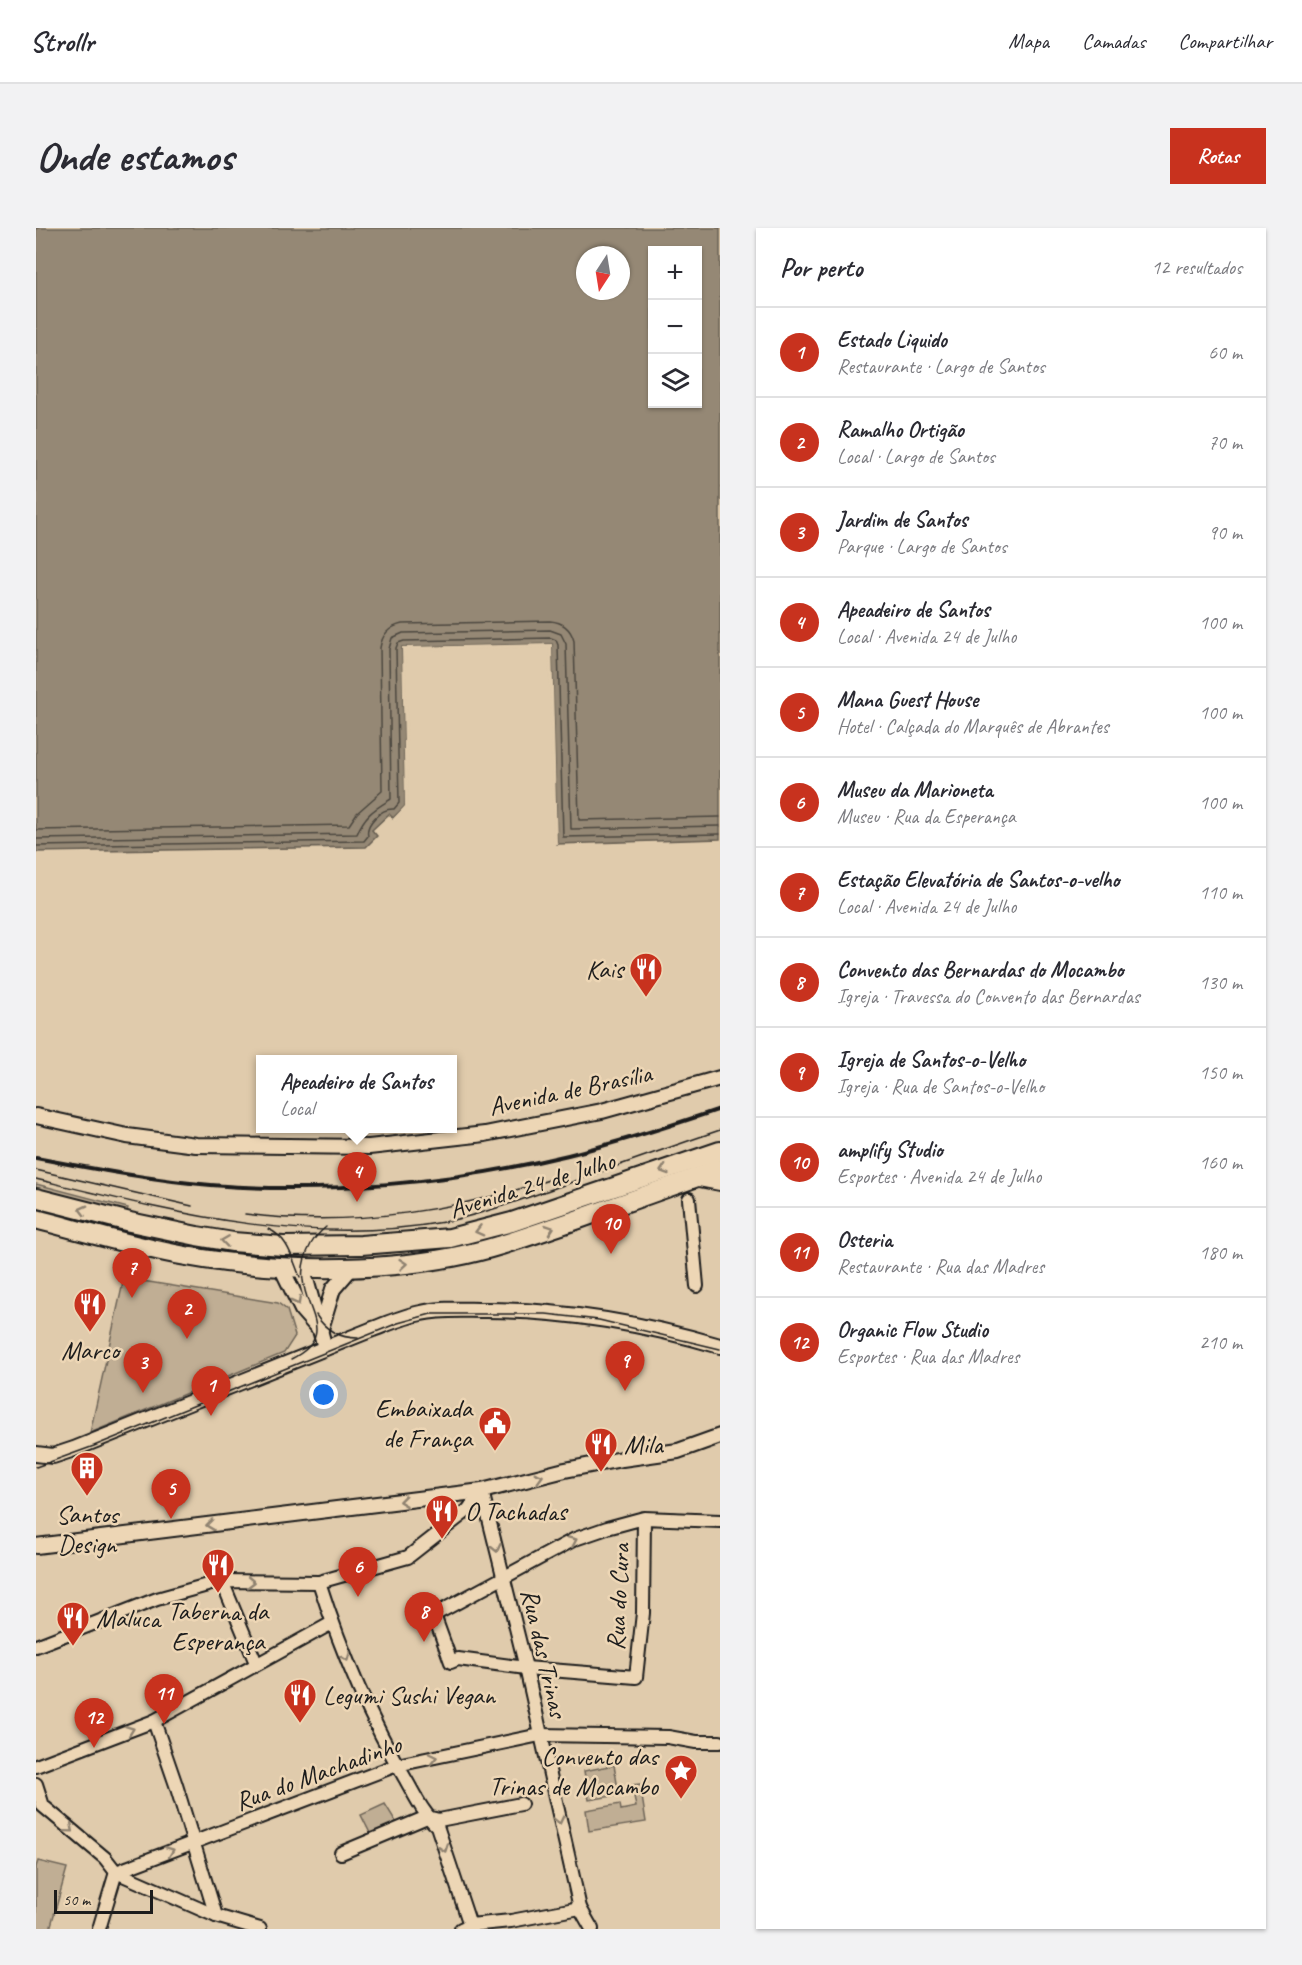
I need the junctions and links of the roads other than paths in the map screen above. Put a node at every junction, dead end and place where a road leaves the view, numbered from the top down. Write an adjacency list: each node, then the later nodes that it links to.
1 (720, 1078): 2 (street, Avenida de Brasília)
2 (36, 1116)
3 (720, 1151): 10 (main road, Avenida 24 de Julho, one-way to 10)
4 (720, 1169): 5 (main road, Avenida 24 de Julho)
5 (693, 1179): 6 (street, Avenida 24 de Julho); 11 (main road, Avenida 24 de Julho, one-way to 5)
6 (720, 1184)
7 (36, 1198): 10 (main road, Avenida 24 de Julho, one-way to 7)
8 (689, 1199): 14 (street)
9 (36, 1219): 12 (main road, Avenida 24 de Julho)
10 (283, 1246): 12 (main road); 13 (main road)
11 (353, 1266): 13 (main road, Avenida 24 de Julho); 15 (street)
12 (281, 1267): 13 (main road, Avenida 24 de Julho); 15 (street, one-way to 15)
13 (300, 1267): 15 (street)
14 (698, 1286)
15 (321, 1331): 17 (street)
16 (720, 1346): 17 (street)
17 (325, 1348): 19 (street)
18 (720, 1436): 20 (street, one-way to 18)
19 (39, 1455)
20 (482, 1491): 23 (street, one-way to 23); 24 (street, Rua das Trinas, one-way to 24); 26 (street)
21 (644, 1518): 22 (street); 24 (street, one-way to 21); 30 (street, Rua do Cura)
22 (720, 1521)
23 (36, 1546)
24 (503, 1577): 30 (street, Rua das Trinas); 30 (street)
25 (222, 1581): 26 (street, one-way to 26); 28 (street); 29 (street)
26 (319, 1582): 27 (street)
27 (332, 1623): 29 (street); 34 (street, one-way to 34)
28 (36, 1646)
29 (256, 1663): 31 (street)
30 (526, 1668): 32 (street, Rua das Trinas)
31 (154, 1721): 35 (street, one-way to 31); 39 (street)
32 (540, 1735): 33 (street, Rua do Machadinho); 34 (street, Rua do Machadinho, one-way to 32); 42 (street, Rua das Trinas, one-way to 42)
33 (720, 1742)
34 (397, 1765): 38 (street); 39 (street, Rua do Machadinho)
35 (36, 1766)
36 (36, 1784): 41 (street, one-way to 41)
37 (521, 1804): 38 (street)
38 (433, 1819): 40 (street); 45 (street, one-way to 45)
39 (193, 1842): 41 (street, Rua do Machadinho, one-way to 39); 43 (street)
40 (341, 1853)
41 (116, 1872): 43 (street); 46 (street)
42 (580, 1908): 44 (street); 48 (street, Rua das Trinas)
43 (216, 1916): 47 (street)
44 (513, 1925): 45 (street)
45 (465, 1927)
46 (99, 1929)
47 (260, 1929)
48 (592, 1929)

